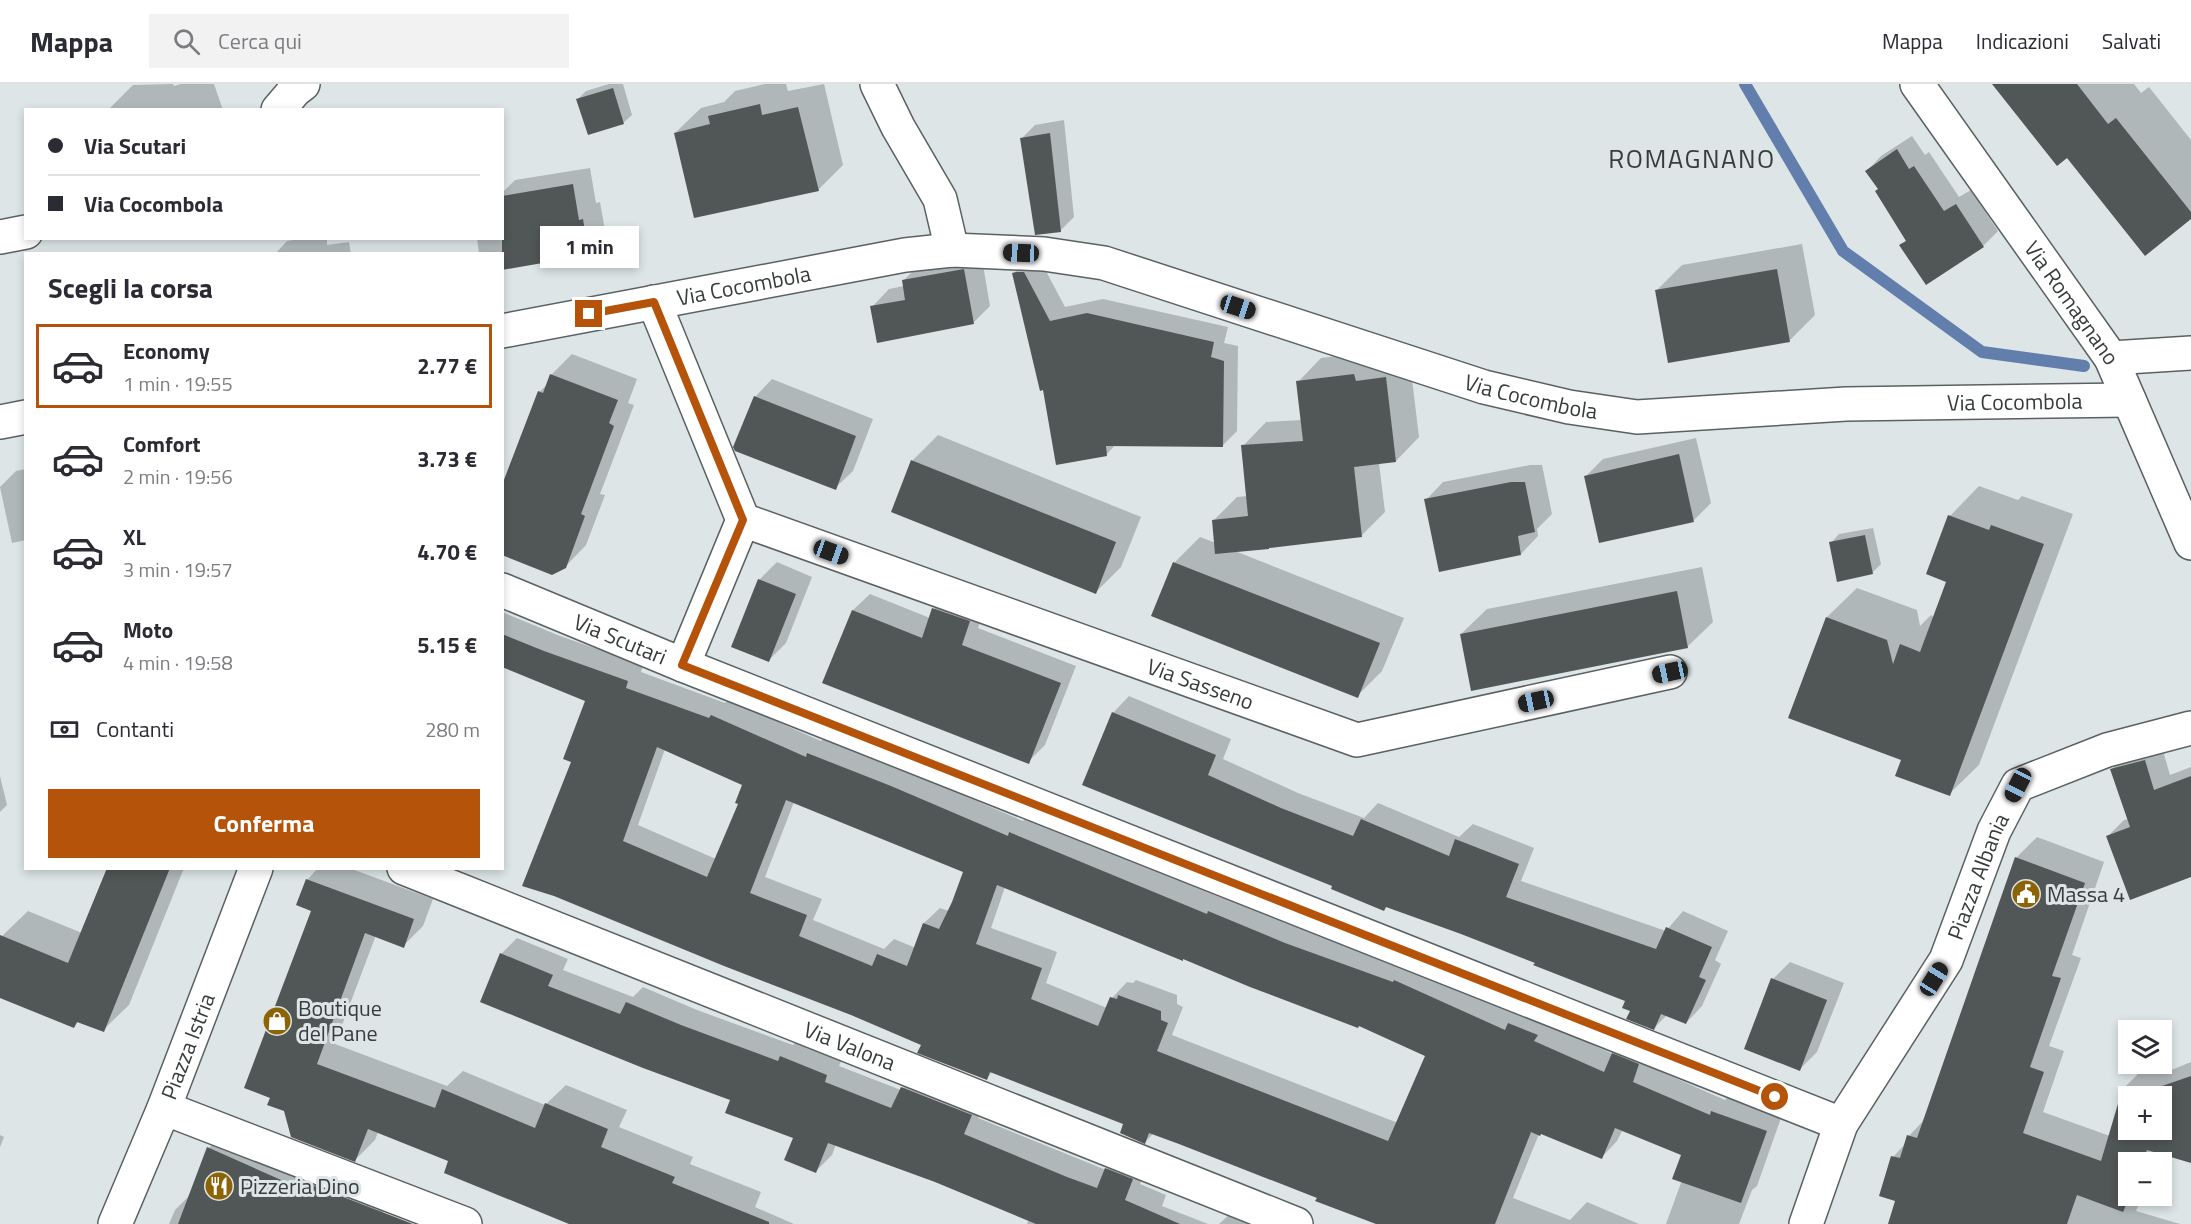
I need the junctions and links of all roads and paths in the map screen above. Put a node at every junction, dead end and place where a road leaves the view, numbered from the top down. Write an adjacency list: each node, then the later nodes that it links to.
1 (877, 84): 5 (street)
2 (1917, 84): 9 (street, Via Romagnano)
3 (24, 232): 4 (street)
4 (0, 237)
5 (952, 250): 6 (street, Via Cocombola); 10 (street, Via Cocombola)
6 (654, 302): 7 (street, Via Cocombola); 13 (street)
7 (504, 331)
8 (2191, 353): 9 (street)
9 (2111, 358): 10 (street, Via Romagnano)
10 (2129, 400): 14 (street, Via Romagnano)
11 (24, 417): 12 (street)
12 (0, 422)
13 (743, 520): 16 (street); 17 (street, Via Sasseno)
14 (2191, 543)
15 (504, 591): 16 (street, Via Scutari)
16 (682, 665): 22 (street, Via Scutari)
17 (1670, 672)
18 (2191, 728): 22 (street, Piazza Albania)
19 (255, 870): 21 (street, Piazza Istria)
20 (409, 870): 26 (street, Via Valona)
21 (164, 1108): 24 (street, Piazza Istria); 25 (street)
22 (1842, 1124): 23 (street, Piazza Albania)
23 (1812, 1222)
24 (115, 1224)
25 (465, 1224)
26 (1296, 1224)

